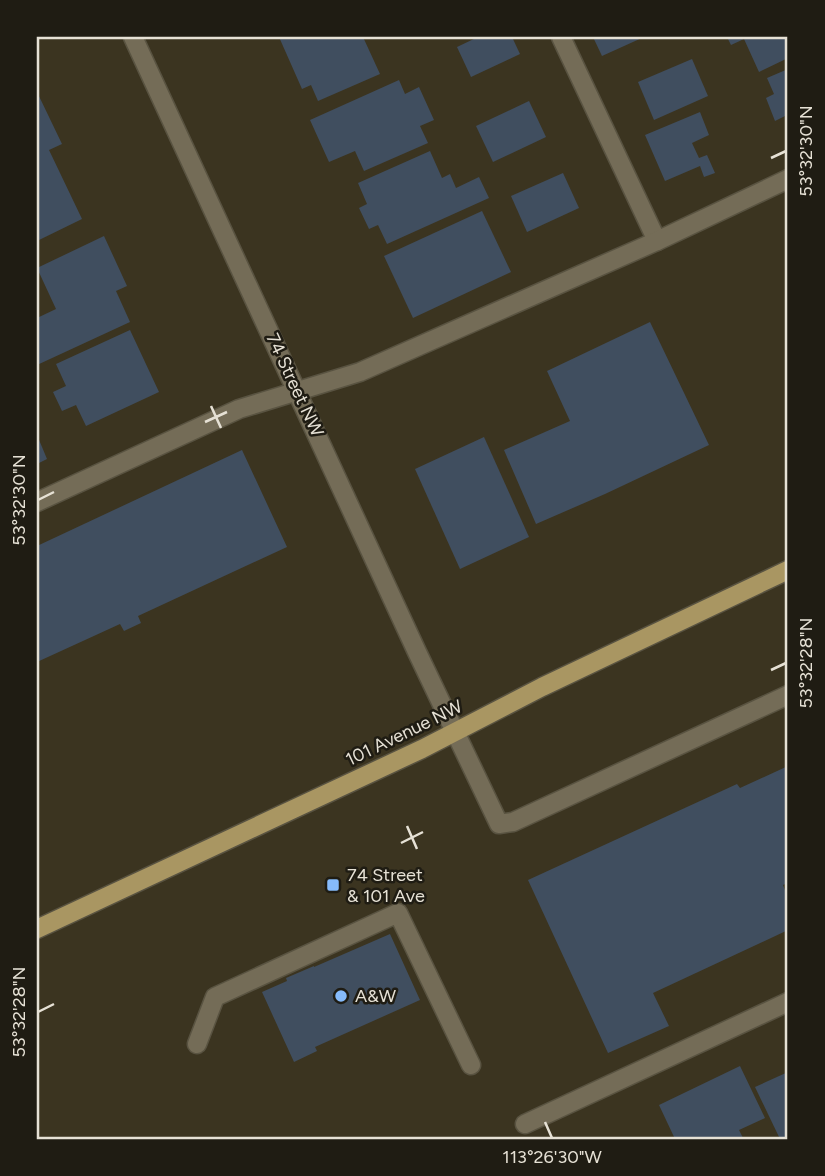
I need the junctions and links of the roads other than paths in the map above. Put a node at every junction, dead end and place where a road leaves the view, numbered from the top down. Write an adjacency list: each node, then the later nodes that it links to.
1 (134, 37): 5 (street, 74 Street NW)
2 (561, 37): 4 (street)
3 (788, 179): 4 (street)
4 (657, 241): 5 (street)
5 (298, 392): 6 (street); 9 (street, 74 Street NW)
6 (37, 502)
7 (788, 570): 9 (main road, 101 Avenue NW)
8 (788, 695): 9 (street, 74 Street NW)
9 (455, 733): 10 (main road, 101 Avenue NW)
10 (40, 926)
11 (788, 1002): 14 (street)
12 (197, 1044): 13 (street)
13 (471, 1065)
14 (525, 1124)

